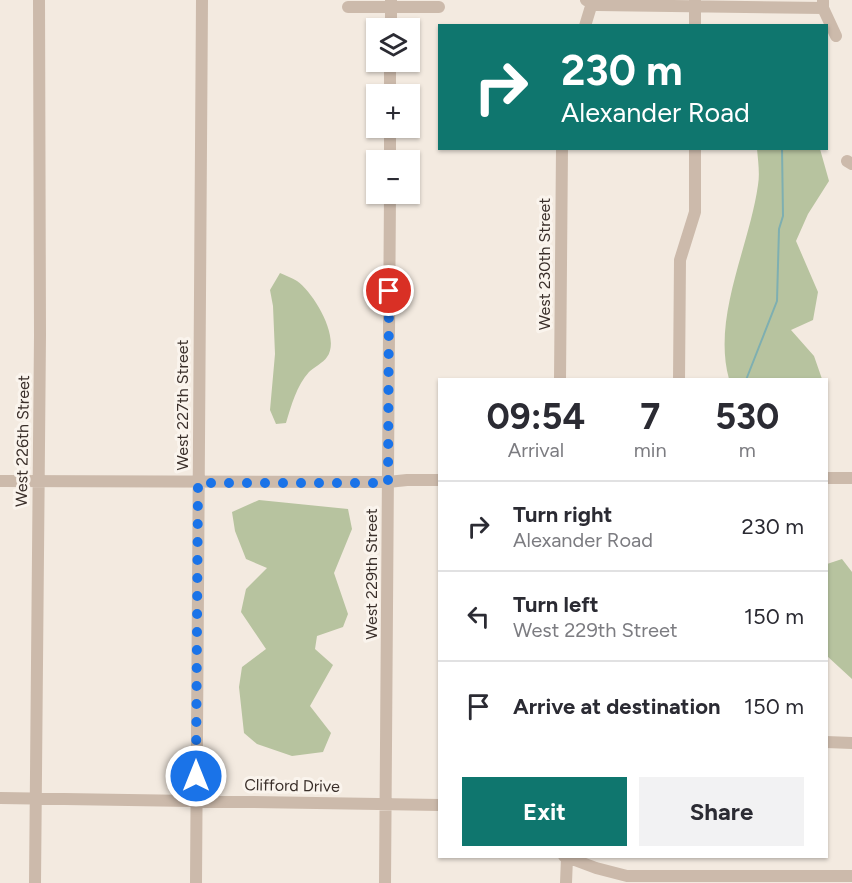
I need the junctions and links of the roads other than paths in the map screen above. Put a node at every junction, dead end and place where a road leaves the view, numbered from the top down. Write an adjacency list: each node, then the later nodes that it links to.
1 (39, 0): 21 (street, West 226th Street)
2 (202, 0): 22 (street, West 227th Street)
3 (589, 1): 5 (street); 9 (street)
4 (391, 3): 7 (street); 8 (street)
5 (695, 4): 6 (street); 10 (street)
6 (823, 4): 11 (street)
7 (348, 7)
8 (440, 7)
9 (585, 24)
10 (695, 24)
11 (836, 36)
12 (562, 150): 15 (street, West 230th Street)
13 (695, 150): 16 (street)
14 (390, 204): 23 (street, West 229th Street)
15 (560, 378)
16 (679, 378)
17 (828, 478): 18 (street)
18 (852, 478)
19 (438, 480): 23 (street)
20 (0, 481): 21 (street)
21 (38, 482): 22 (street); 27 (street, West 226th Street)
22 (198, 483): 23 (street); 28 (street, West 227th Street)
23 (388, 483): 29 (street, West 229th Street)
24 (828, 742): 25 (street)
25 (852, 743)
26 (0, 798): 27 (street, Clifford Drive)
27 (36, 798): 28 (street, Clifford Drive); 34 (street, West 226th Street)
28 (196, 800): 29 (street, Clifford Drive); 35 (street, West 227th Street)
29 (386, 804): 30 (street, Clifford Drive); 36 (street, West 229th Street)
30 (438, 805)
31 (565, 858): 37 (street)
32 (568, 858): 33 (street)
33 (852, 876)
34 (35, 883)
35 (196, 883)
36 (385, 883)
37 (566, 883)

